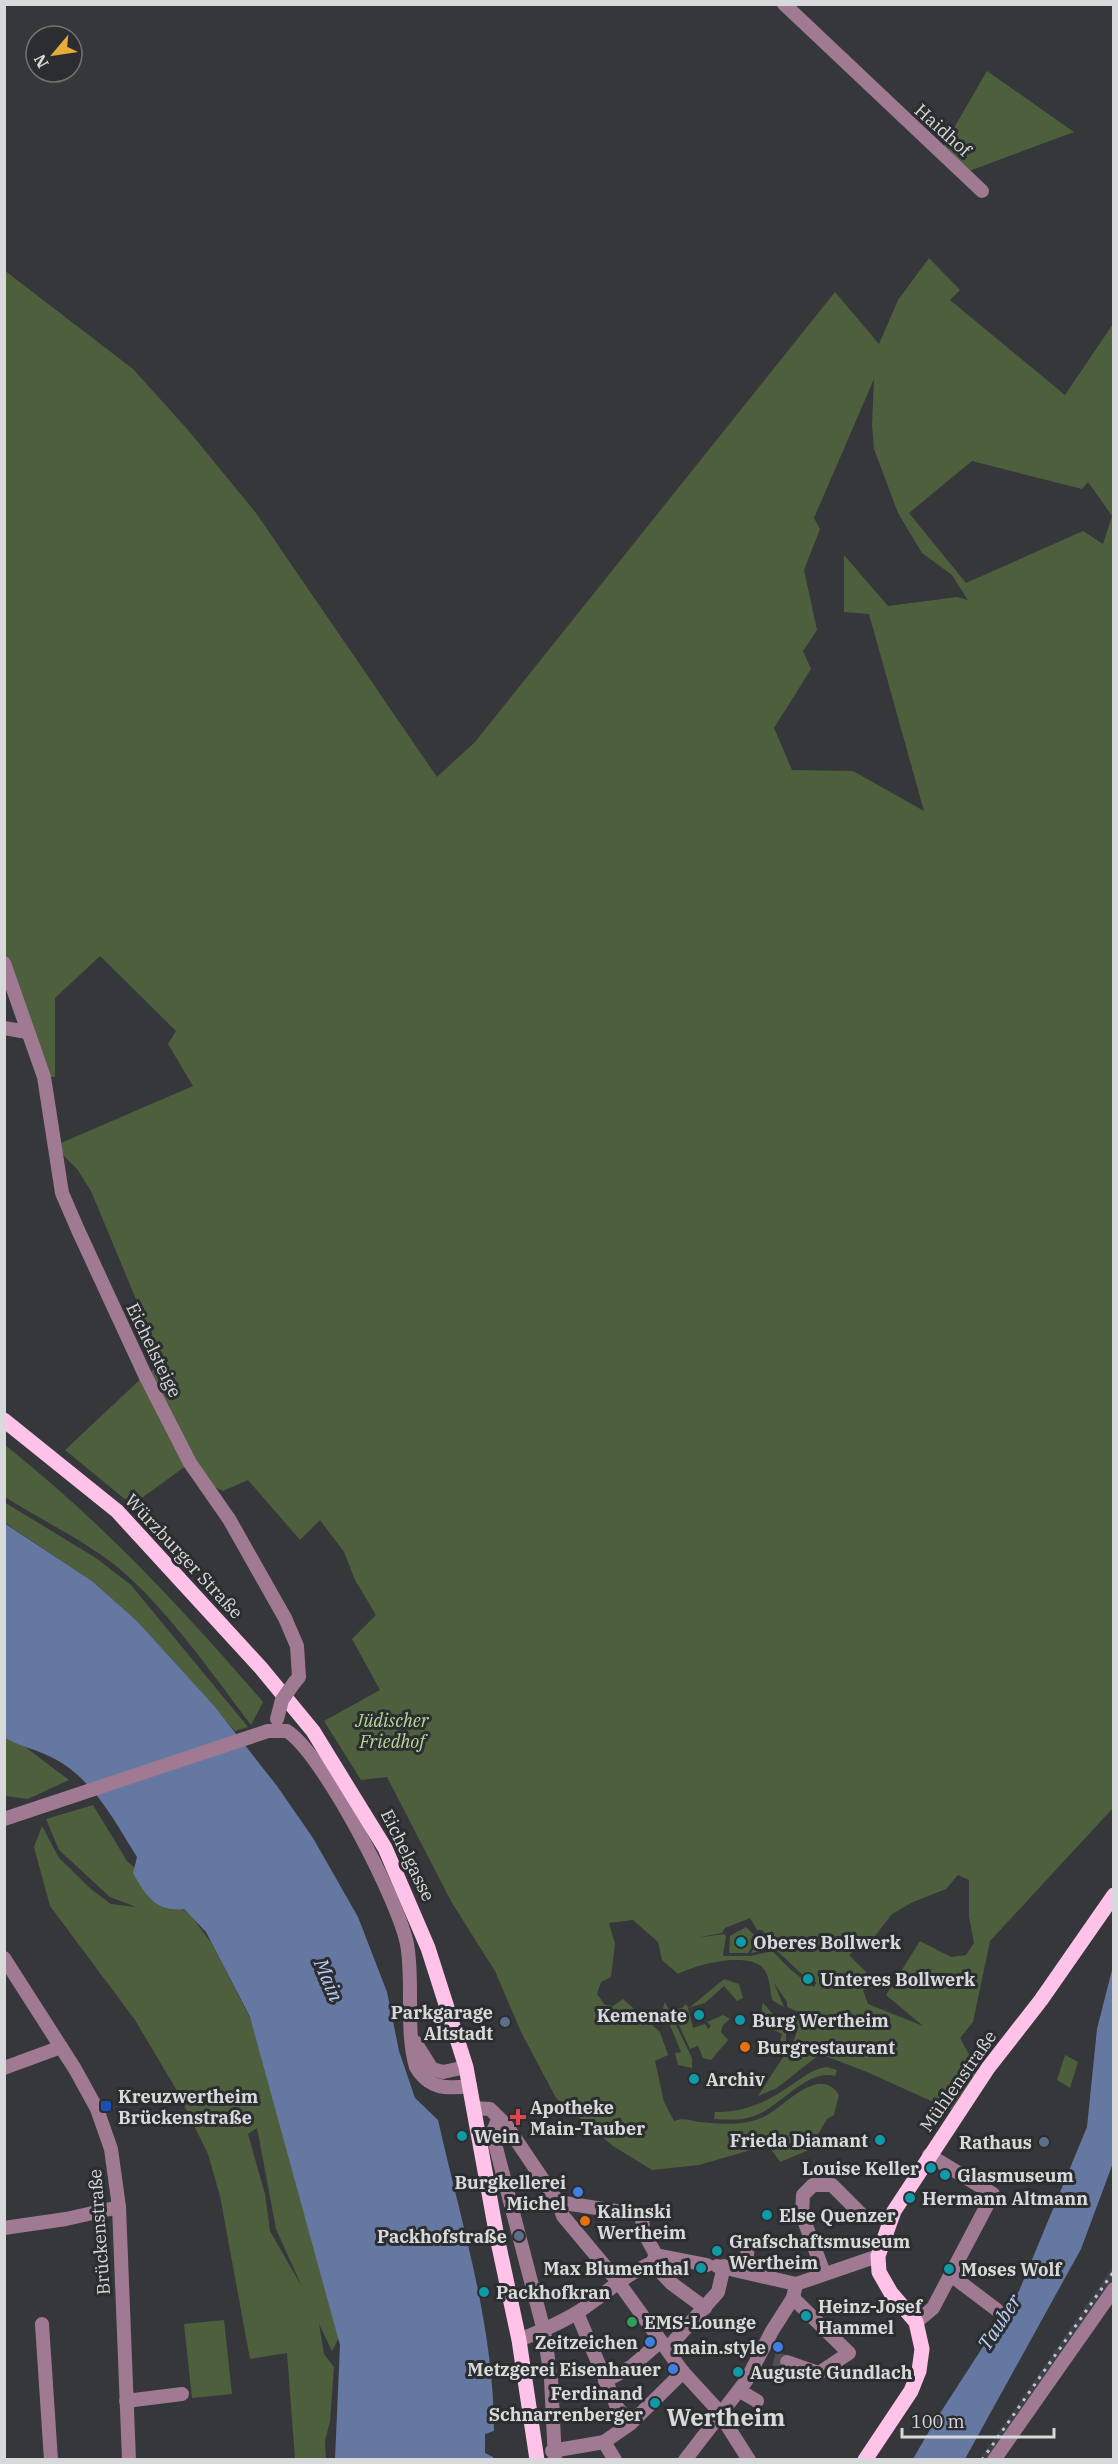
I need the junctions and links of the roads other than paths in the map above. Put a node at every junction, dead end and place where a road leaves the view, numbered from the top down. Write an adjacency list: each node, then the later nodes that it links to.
1 (784, 4): 2 (street, Haidhof)
2 (982, 190)
3 (4, 963): 5 (street, Eichelsteige)
4 (4, 1028): 5 (street)
5 (27, 1032): 8 (street, Eichelsteige, bridge)
6 (4, 1420): 7 (main road, Würzburger Straße)
7 (273, 1681): 14 (main road, Eichelgasse)
8 (274, 1726): 9 (street); 12 (street)
9 (4, 1819)
10 (1113, 1895): 19 (main road, Mühlenstraße)
11 (4, 1958): 13 (street, Brückenstraße)
12 (413, 2038): 14 (street); 16 (street)
13 (62, 2047): 15 (street); 21 (street, Brückenstraße)
14 (466, 2067): 16 (main road, Eichelgasse)
15 (4, 2068)
16 (470, 2086): 17 (main road, Eichelgasse)
17 (475, 2108): 18 (street); 41 (main road, Eichelgasse)
18 (499, 2118): 20 (street); 40 (street)
19 (929, 2155): 25 (main road, Mühlenstraße); 30 (street)
20 (558, 2202): 26 (street); 31 (street)
21 (119, 2207): 23 (street); 48 (street, Brückenstraße)
22 (865, 2218): 29 (street)
23 (4, 2228)
24 (747, 2254): 28 (street)
25 (878, 2256): 29 (street); 38 (main road)
26 (654, 2259): 27 (street); 31 (street); 35 (street)
27 (714, 2265): 28 (street); 35 (street)
28 (746, 2270): 32 (street)
29 (824, 2273): 32 (street)
30 (951, 2276): 36 (street); 38 (street)
31 (619, 2283): 37 (street); 42 (street)
32 (796, 2284): 34 (street)
33 (1113, 2289): 61 (street)
34 (793, 2298): 43 (street); 43 (street)
35 (705, 2308): 42 (street)
36 (997, 2310)
37 (578, 2313): 40 (street); 45 (street)
38 (916, 2322): 60 (main road)
39 (42, 2324): 55 (street)
40 (544, 2331): 41 (street); 53 (street)
41 (519, 2340): 57 (main road, Eichelgasse)
42 (664, 2345): 44 (street); 45 (street)
43 (774, 2359): 46 (street)
44 (683, 2372): 50 (street); 51 (street)
45 (605, 2381): 51 (street)
46 (740, 2391): 49 (street); 50 (street)
47 (182, 2394): 48 (street)
48 (126, 2401): 56 (street, Brückenstraße)
49 (757, 2401)
50 (719, 2416): 54 (street); 59 (street)
51 (630, 2424): 52 (street)
52 (604, 2442): 53 (street); 58 (street)
53 (554, 2455)
54 (748, 2458)
55 (51, 2460)
56 (129, 2460)
57 (537, 2460)
58 (615, 2460)
59 (685, 2460)
60 (865, 2460)
61 (994, 2460)

